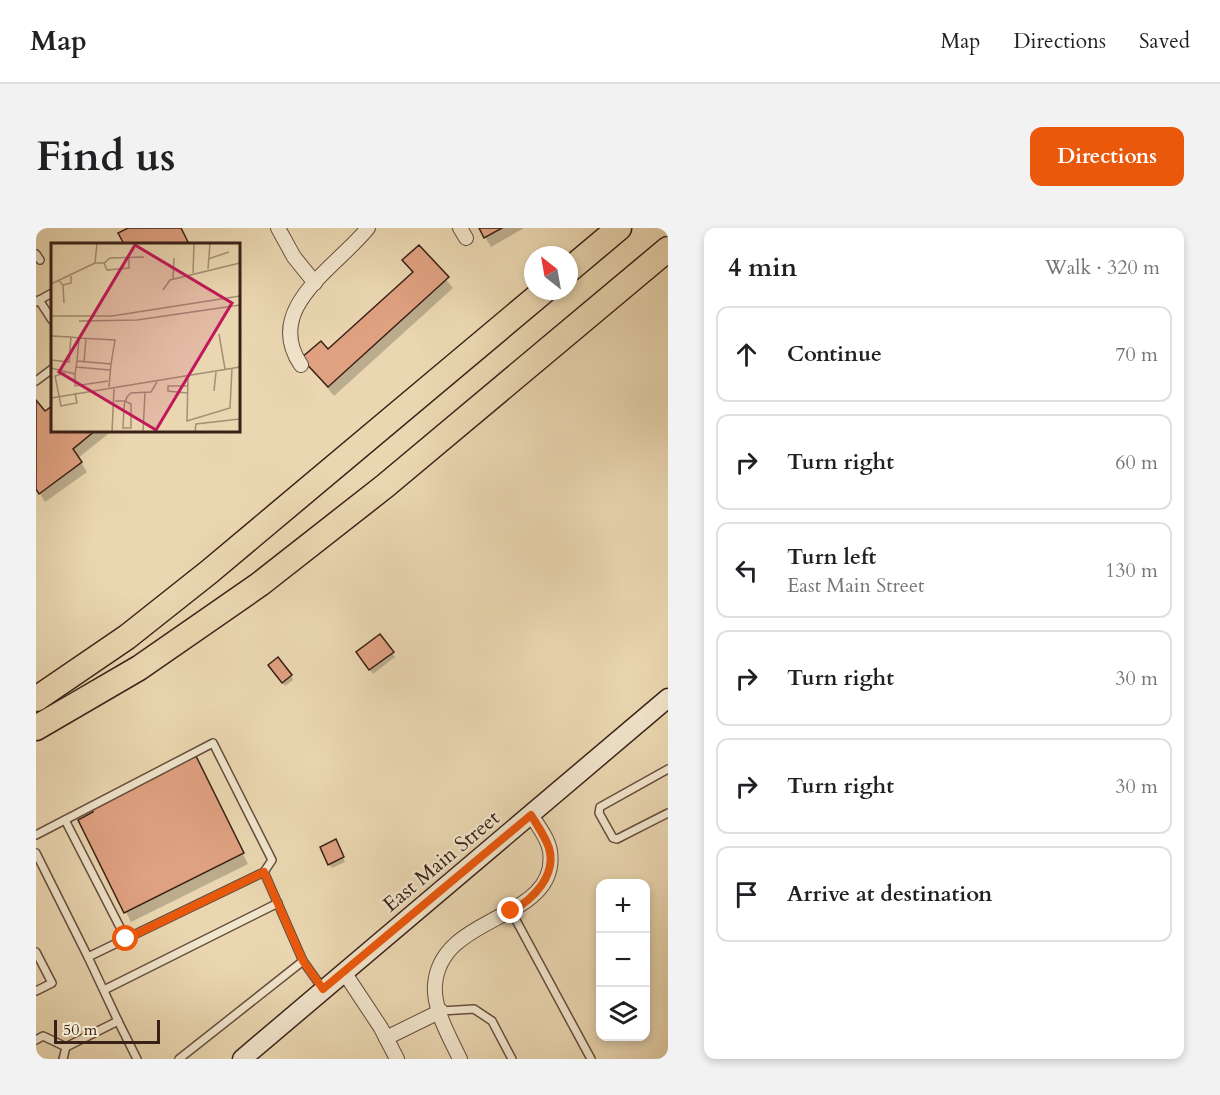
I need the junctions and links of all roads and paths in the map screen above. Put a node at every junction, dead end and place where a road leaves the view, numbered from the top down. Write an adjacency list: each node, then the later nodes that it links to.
1 (278, 228): 6 (street)
2 (368, 228): 6 (street)
3 (619, 228): 5 (highway)
4 (668, 249): 15 (highway)
5 (578, 262)
6 (315, 283): 10 (street)
7 (533, 300): 13 (highway)
8 (38, 301): 9 (lane)
9 (51, 319)
10 (301, 365)
11 (51, 370): 12 (lane)
12 (36, 381)
13 (36, 699)
14 (667, 702): 18 (main road, East Main Street)
15 (36, 728)
16 (668, 770): 17 (lane)
17 (668, 813)
18 (531, 815): 24 (street); 29 (main road, East Main Street)
19 (65, 820): 20 (lane); 22 (lane); 25 (lane)
20 (36, 835)
21 (36, 853): 27 (lane)
22 (264, 872): 23 (lane); 25 (lane)
23 (278, 903): 28 (lane); 31 (lane)
24 (511, 911): 33 (street); 45 (lane)
25 (126, 939): 27 (lane)
26 (36, 952): 32 (lane)
27 (88, 957): 31 (lane)
28 (303, 961): 30 (lane); 40 (lane)
29 (344, 972): 30 (main road, East Main Street); 35 (street)
30 (323, 989): 41 (main road, East Main Street)
31 (104, 990): 34 (lane)
32 (36, 991)
33 (441, 1011): 35 (street); 43 (street); 44 (lane)
34 (118, 1022): 37 (lane); 39 (lane)
35 (387, 1038): 42 (street)
36 (36, 1040): 37 (lane)
37 (66, 1047): 38 (lane)
38 (63, 1059)
39 (137, 1059)
40 (179, 1059)
41 (242, 1059)
42 (397, 1059)
43 (460, 1059)
44 (512, 1059)
45 (591, 1059)

